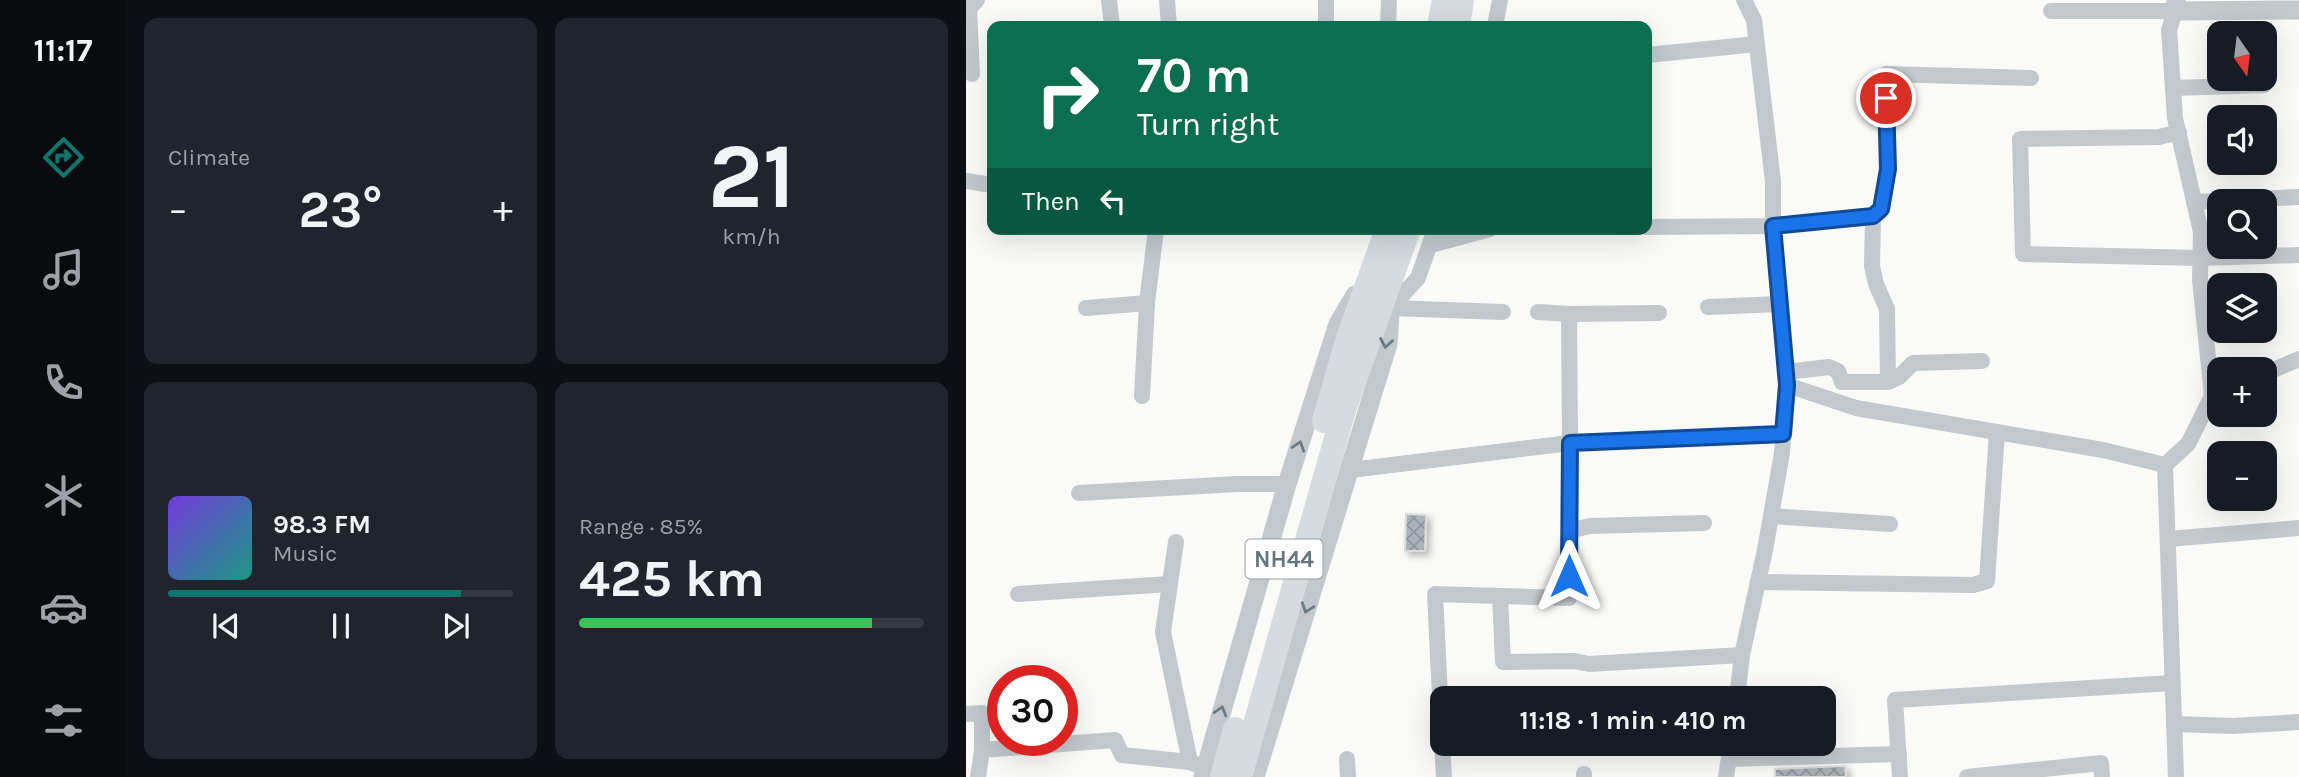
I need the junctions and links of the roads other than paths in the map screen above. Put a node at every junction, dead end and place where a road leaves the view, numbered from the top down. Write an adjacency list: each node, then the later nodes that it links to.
1 (977, 0): 22 (street)
2 (1109, 0): 13 (street)
3 (1167, 0): 14 (street)
4 (1326, 0): 15 (street)
5 (1389, 0): 16 (street)
6 (1444, 0): 17 (highway)
7 (1462, 0): 18 (highway)
8 (1500, 0): 19 (street)
9 (1744, 0): 20 (street)
10 (2175, 6): 11 (street); 12 (street); 25 (street)
11 (2299, 10)
12 (2051, 11)
13 (1111, 21)
14 (1169, 21)
15 (1326, 21)
16 (1388, 21)
17 (1440, 21)
18 (1459, 21)
19 (1496, 21)
20 (1756, 44): 21 (street); 32 (street)
21 (1652, 54)
22 (972, 74)
23 (2031, 78): 31 (street)
24 (2207, 87): 25 (street)
25 (2173, 88): 26 (street)
26 (2179, 132): 30 (street); 39 (street)
27 (966, 181): 28 (street)
28 (987, 184)
29 (2299, 197): 30 (street)
30 (2194, 202): 39 (street)
31 (1873, 216): 32 (street); 56 (street)
32 (1773, 226): 33 (street); 42 (street)
33 (1652, 228)
34 (1155, 235): 41 (street)
35 (1386, 235): 40 (highway, NH44)
36 (1405, 235): 40 (highway, NH44)
37 (1433, 237): 45 (street)
38 (2299, 255): 39 (street)
39 (2200, 258): 51 (street)
40 (1383, 269): 45 (street); 50 (highway, NH44); 64 (street, one-way to 40)
41 (1147, 303): 44 (street); 57 (street)
42 (1780, 304): 43 (street); 55 (street)
43 (1708, 307)
44 (1086, 308)
45 (1390, 308): 46 (street); 63 (street, one-way to 63)
46 (1503, 312)
47 (1538, 312): 49 (street)
48 (1659, 313): 49 (street)
49 (1569, 314): 61 (street)
50 (1357, 345): 90 (highway, NH44); 92 (highway, NH44)
51 (2211, 357)
52 (2299, 359): 54 (street)
53 (1982, 360): 56 (street)
54 (2277, 368)
55 (1786, 379): 56 (street); 59 (street); 60 (street)
56 (1888, 382)
57 (1142, 396)
58 (2207, 410): 62 (street)
59 (1997, 432): 62 (street); 73 (street)
60 (1783, 434): 61 (street); 66 (street)
61 (1570, 443): 63 (street); 70 (street)
62 (2165, 465): 71 (street)
63 (1351, 470): 93 (street, one-way to 93)
64 (1287, 484): 65 (street); 90 (street, one-way to 64)
65 (1079, 493)
66 (1771, 516): 68 (street); 73 (street)
67 (1704, 523): 70 (street)
68 (1890, 524)
69 (2299, 528): 71 (street)
70 (1569, 531): 76 (street)
71 (2168, 539): 78 (street)
72 (1176, 542): 74 (street)
73 (1758, 582): 77 (street)
74 (1169, 584): 75 (street); 90 (street)
75 (1018, 594)
76 (1500, 596): 77 (street); 79 (street)
77 (1742, 655): 80 (street)
78 (2172, 683): 83 (street); 86 (street)
79 (1439, 686)
80 (1738, 686)
81 (966, 714): 84 (street)
82 (2299, 722): 83 (street)
83 (2174, 724): 100 (street)
84 (982, 750): 90 (street); 91 (street)
85 (1836, 753): 86 (street)
86 (1899, 754): 97 (street)
87 (1443, 756): 95 (street)
88 (1729, 756): 96 (street)
89 (1347, 759): 94 (street)
90 (1205, 771)
91 (978, 777)
92 (1240, 777)
93 (1255, 777)
94 (1348, 777)
95 (1444, 777)
96 (1727, 777)
97 (1900, 777)
98 (1967, 777): 99 (street)
99 (2102, 777)
100 (2176, 777)

